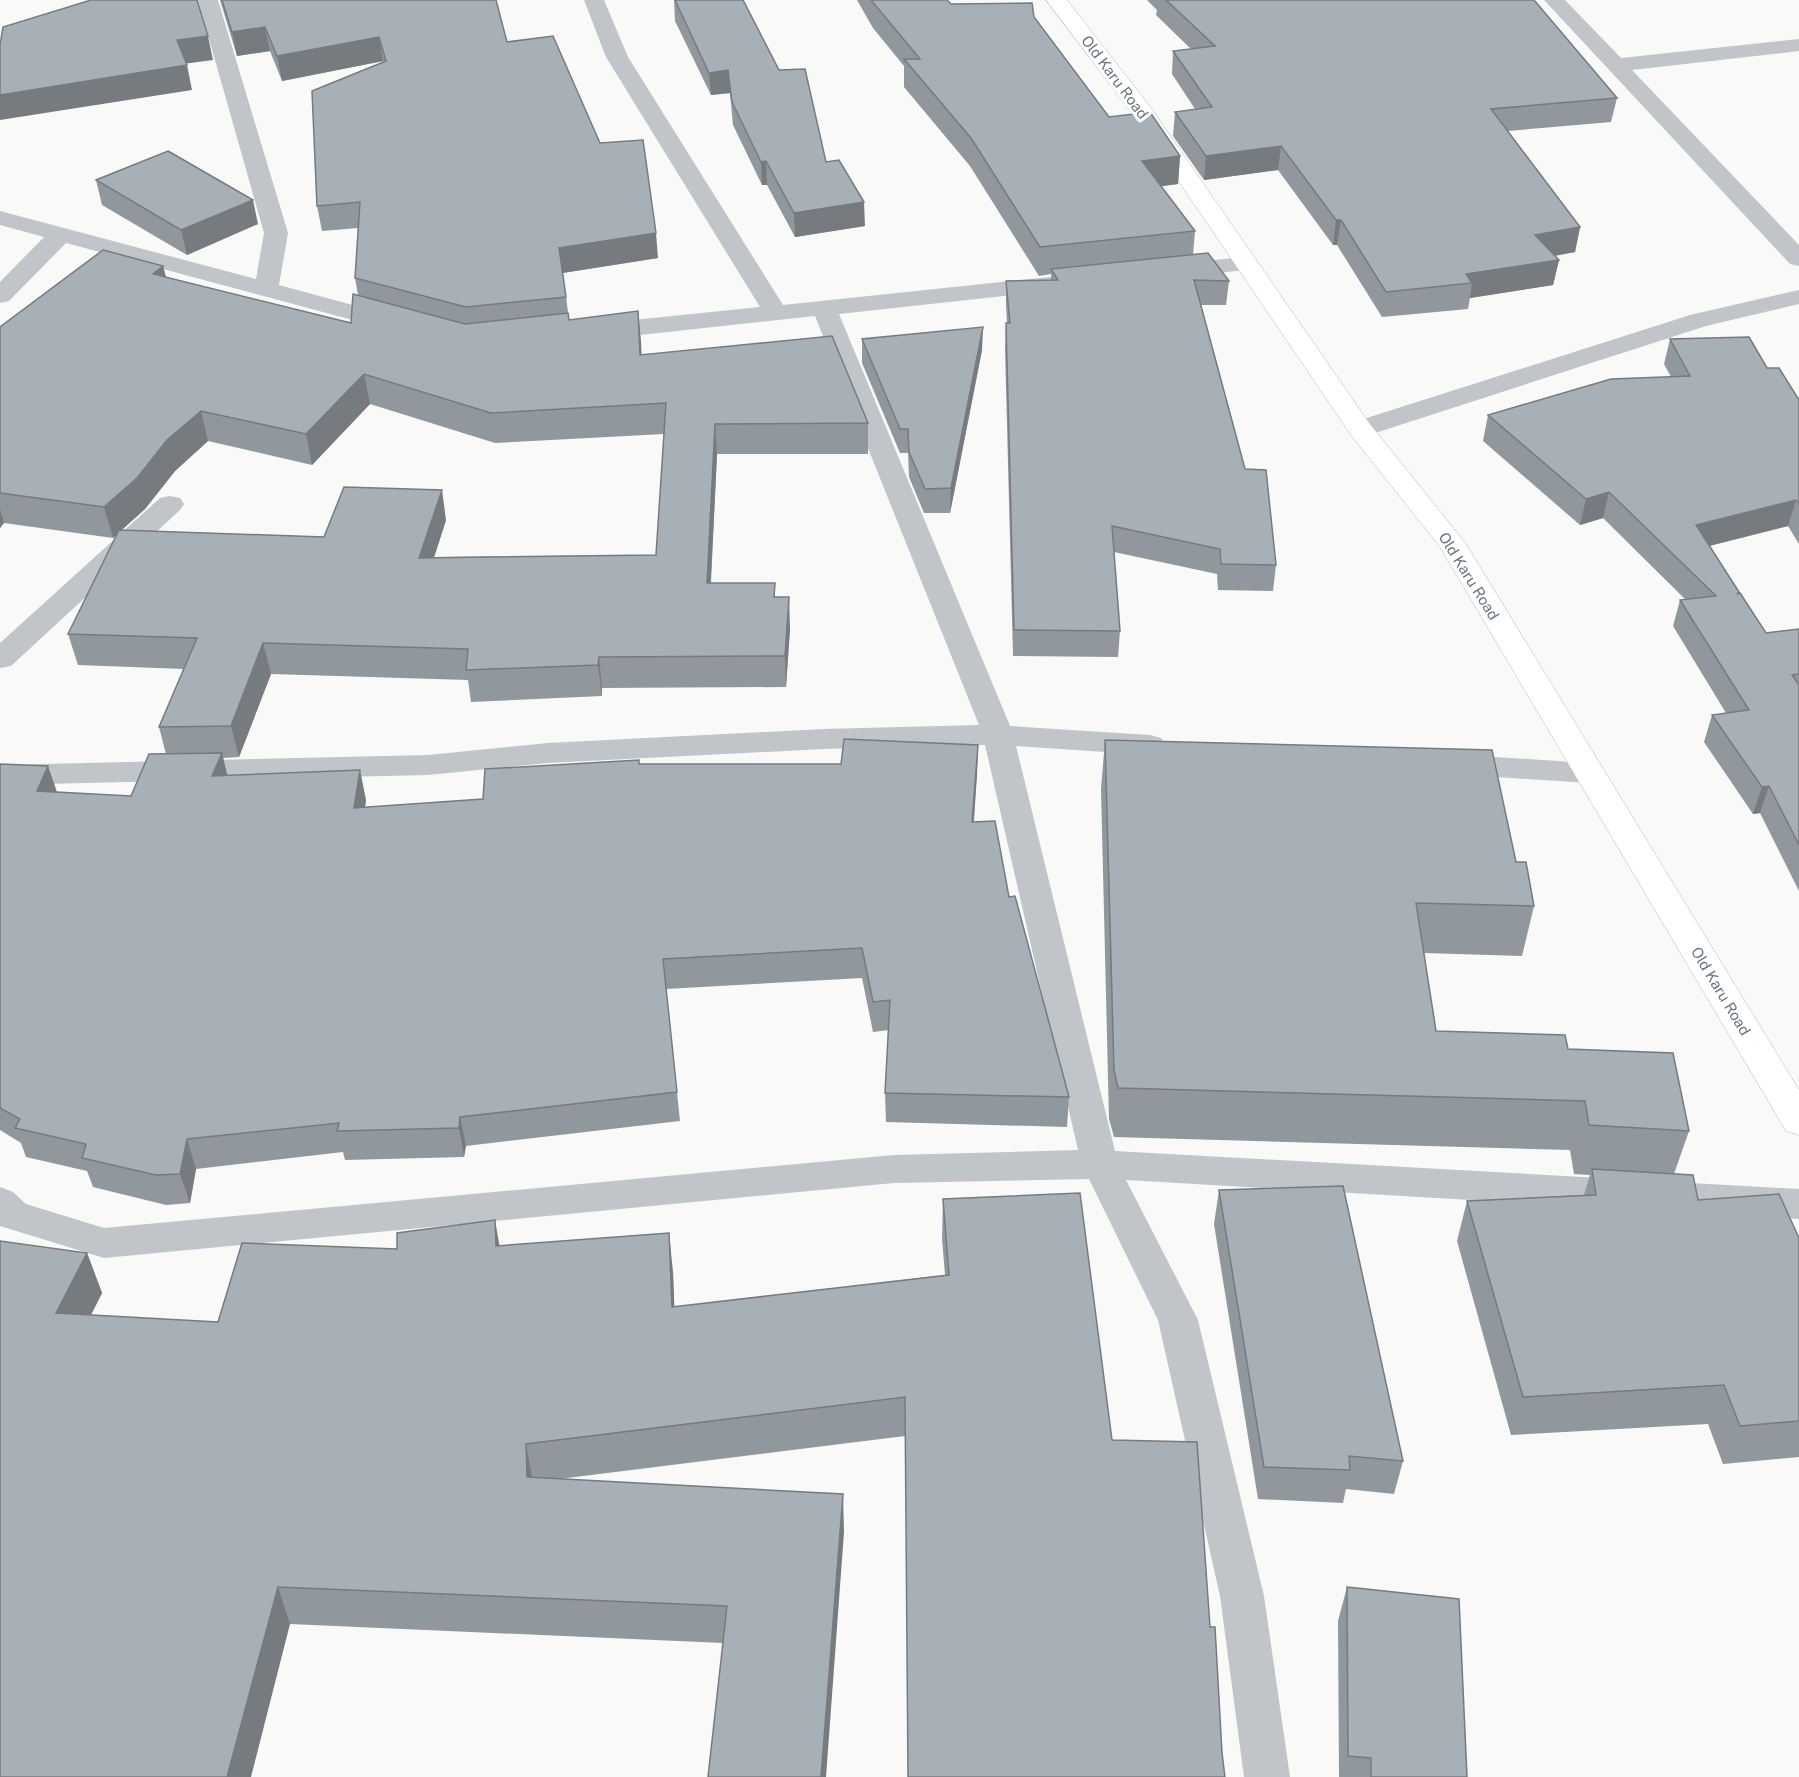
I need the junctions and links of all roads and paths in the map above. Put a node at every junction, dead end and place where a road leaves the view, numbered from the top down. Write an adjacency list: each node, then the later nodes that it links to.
1 (208, 0): 13 (street)
2 (594, 0): 17 (street)
3 (1056, 0): 10 (main road, Old Karu Road)
4 (1554, 0): 6 (street)
5 (1799, 45): 6 (street)
6 (1616, 65): 9 (street)
7 (0, 218): 8 (street)
8 (61, 234): 13 (street); 14 (street)
9 (1799, 259)
10 (1245, 264): 11 (street); 20 (main road, Old Karu Road)
11 (1152, 274)
12 (1070, 282): 16 (street)
13 (266, 290): 18 (street)
14 (0, 297)
15 (1799, 297): 20 (street)
16 (824, 307): 17 (street); 23 (street)
17 (776, 313): 19 (street)
18 (416, 330)
19 (570, 335)
20 (1360, 429): 26 (main road, Old Karu Road)
21 (170, 504): 22 (street)
22 (0, 659)
23 (998, 735): 24 (street); 27 (street); 29 (street)
24 (1175, 747)
25 (1424, 762): 26 (street)
26 (1589, 773): 28 (main road, Old Karu Road)
27 (0, 775)
28 (1799, 1121)
29 (1100, 1164): 30 (street); 31 (street); 32 (street)
30 (0, 1202)
31 (1799, 1204)
32 (1267, 1777)

